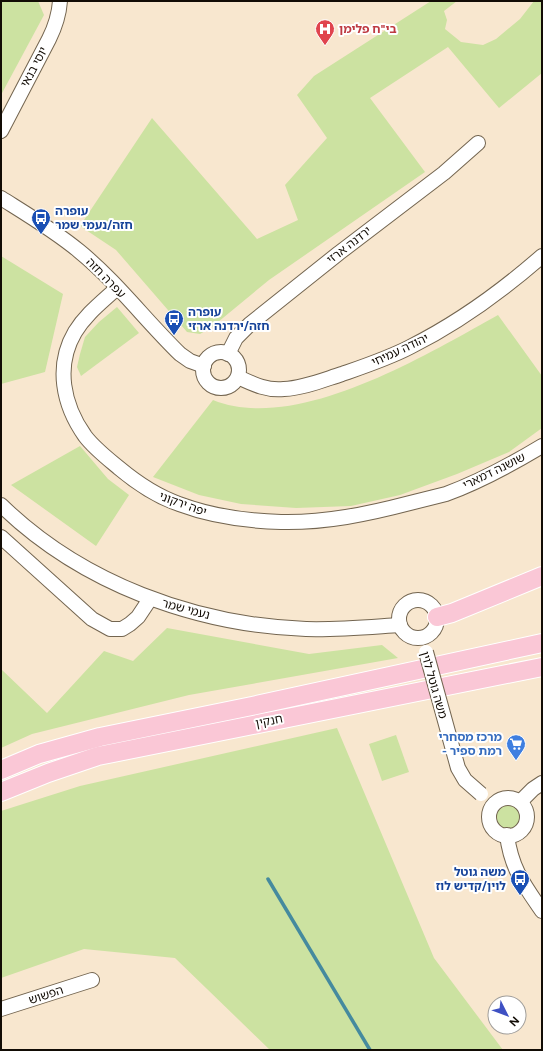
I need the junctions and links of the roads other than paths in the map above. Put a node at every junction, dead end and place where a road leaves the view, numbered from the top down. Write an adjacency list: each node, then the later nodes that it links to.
1 (60, 1): 2 (street, יוסי בנאי)
2 (1, 131)
3 (478, 143): 7 (street, ירדנה ארזי)
4 (1, 198): 6 (street, עפרה חזה)
5 (542, 256): 9 (street, יהודה עמיחי)
6 (117, 288): 8 (street, עפרה חזה); 11 (street, יפה ירקוני)
7 (228, 354): 8 (street); 9 (street)
8 (204, 366): 9 (street)
9 (238, 377)
10 (542, 446): 11 (street, שושנה דמארי)
11 (446, 494)
12 (1, 505): 15 (street, נעמי שמר)
13 (1, 538): 15 (street)
14 (542, 576): 16 (main road)
15 (150, 599): 17 (street, נעמי שמר)
16 (437, 618): 17 (street); 18 (street)
17 (400, 625): 18 (street)
18 (421, 638): 25 (street, משה גוטל לוין, bridge)
19 (542, 643): 21 (main road, חנקין)
20 (542, 667): 23 (main road, חנקין)
21 (1, 770)
22 (542, 783): 24 (street)
23 (1, 792)
24 (520, 802): 25 (street); 26 (street)
25 (494, 804): 26 (street)
26 (507, 836): 27 (street)
27 (542, 911)
28 (92, 980): 29 (street, הפשוש)
29 (1, 1010)

